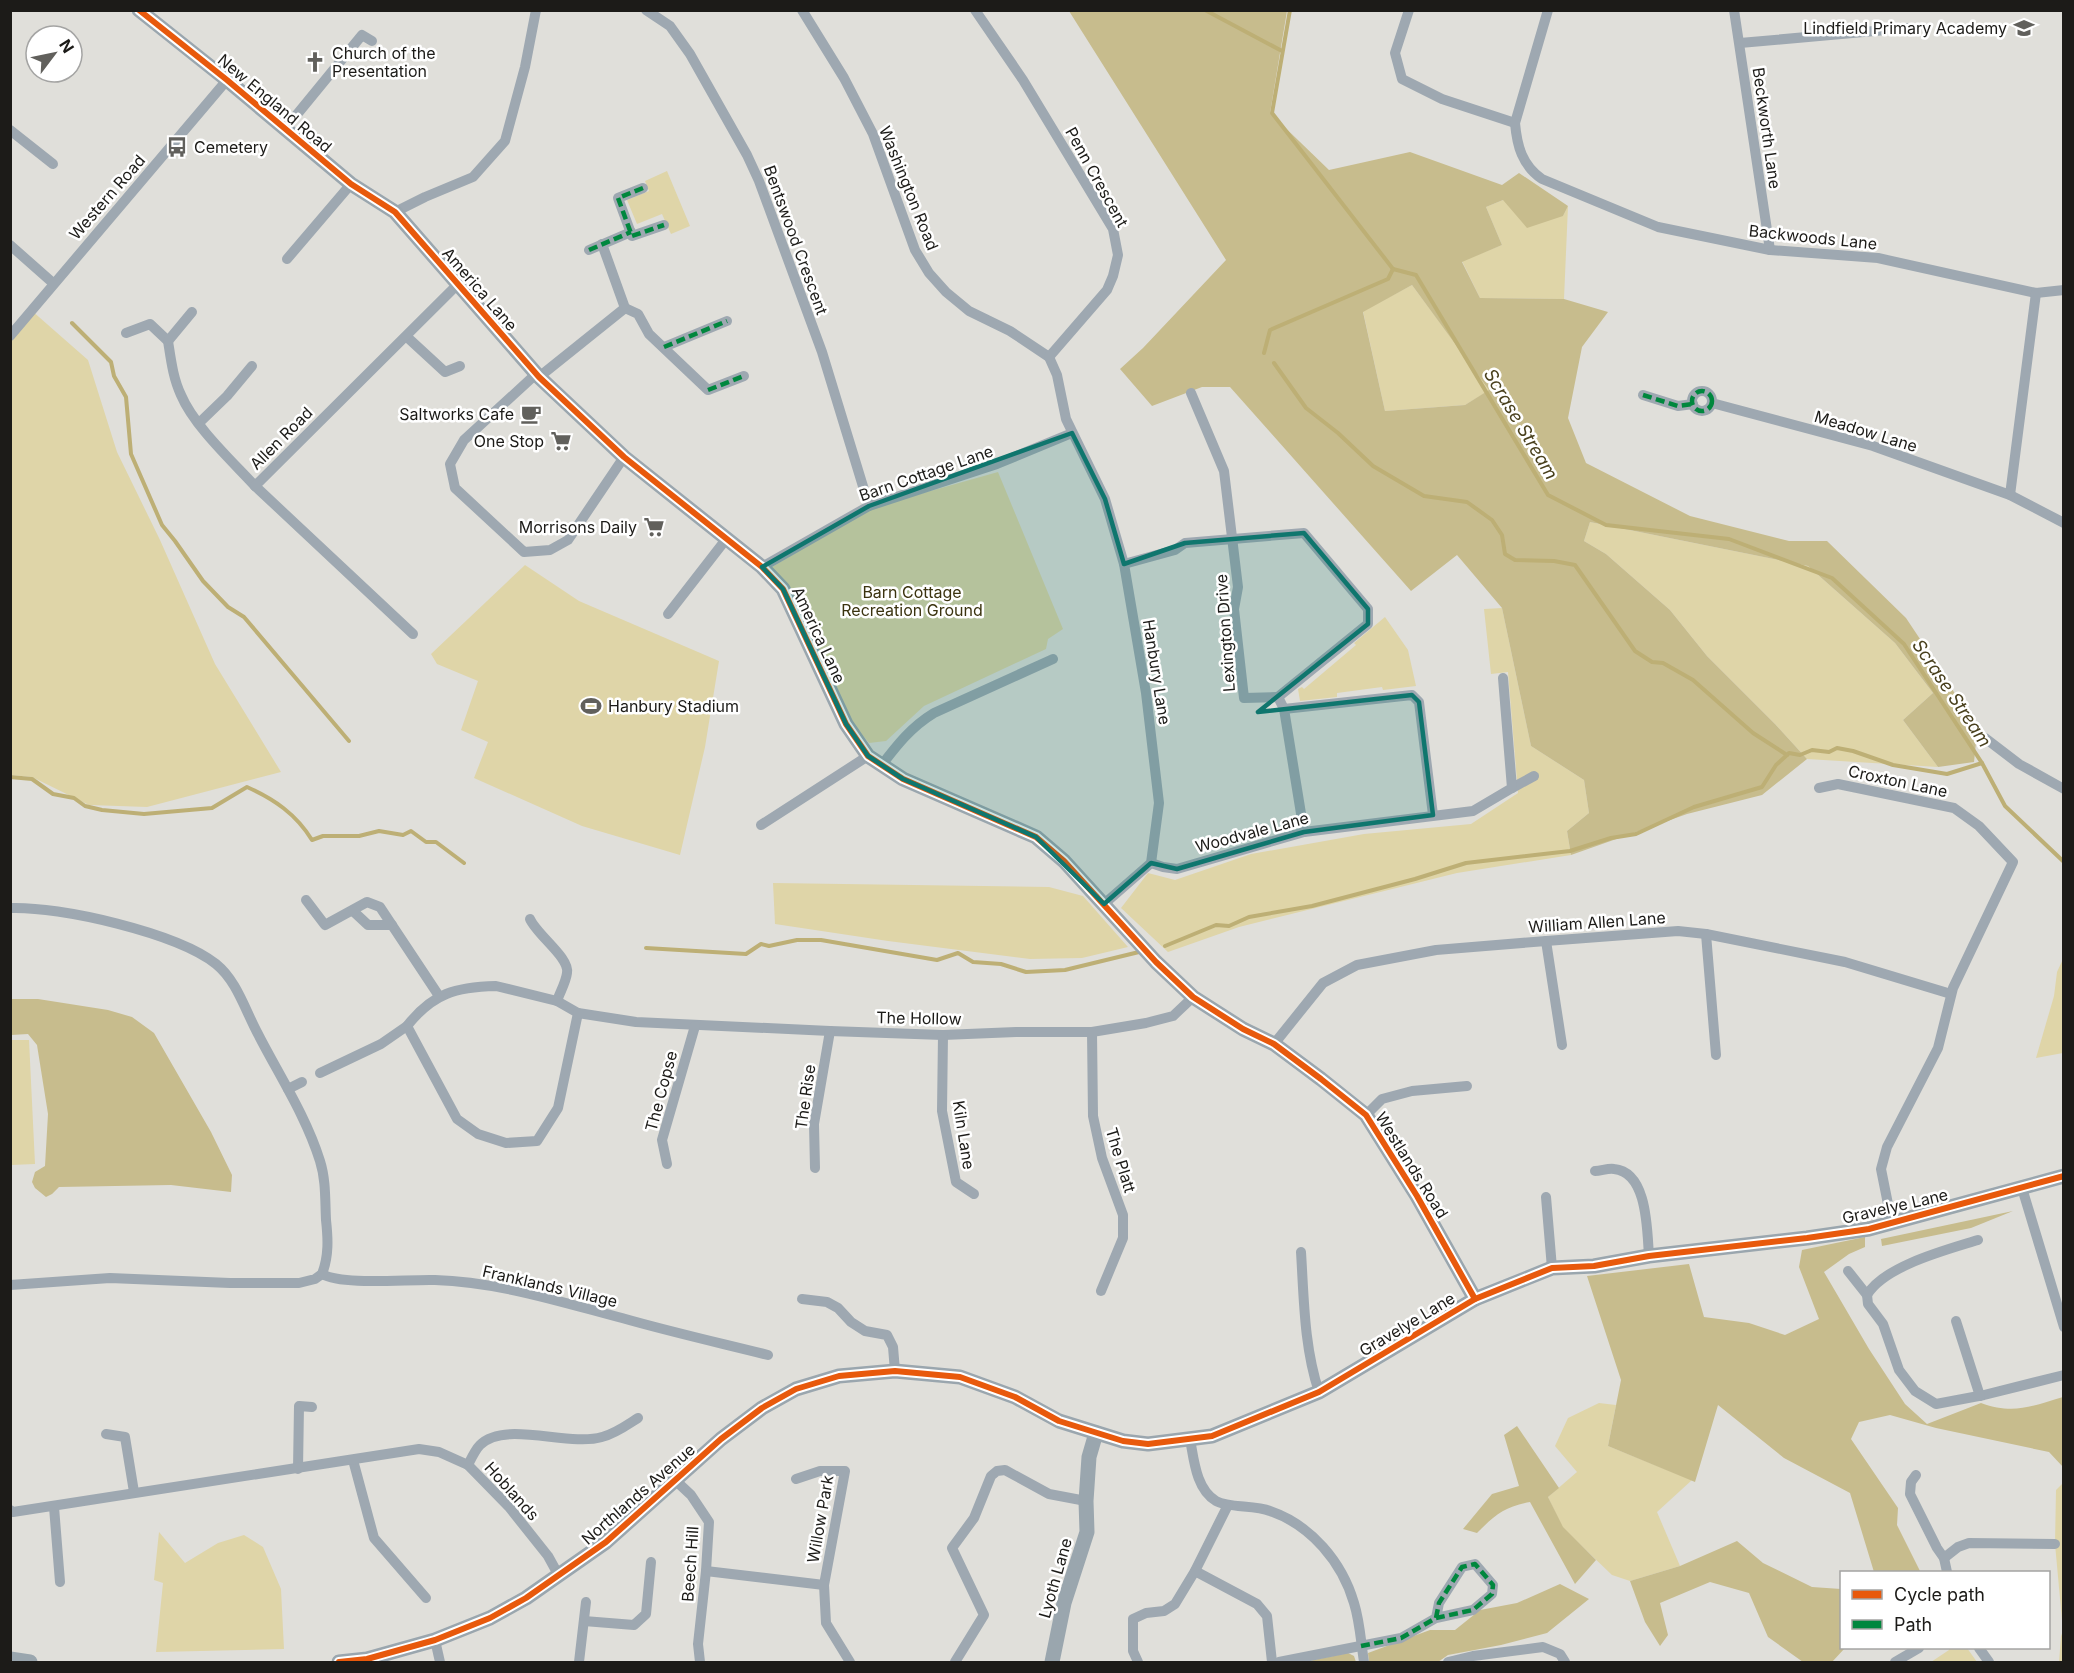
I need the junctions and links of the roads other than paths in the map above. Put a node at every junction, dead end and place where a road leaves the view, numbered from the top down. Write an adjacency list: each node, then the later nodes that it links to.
1 (139, 10): 12 (street, New England Road)
2 (536, 10): 19 (street)
3 (646, 10): 53 (street, Bentswood Crescent)
4 (802, 10): 39 (street, Washington Road)
5 (975, 10): 39 (street, Penn Crescent)
6 (1409, 10): 13 (street)
7 (1548, 10): 13 (street)
8 (1734, 10): 11 (street, Beckworth Lane)
9 (1908, 27): 11 (street)
10 (365, 34): 14 (street)
11 (1740, 43): 25 (street, Beckworth Lane)
12 (227, 80): 14 (street, New England Road); 27 (street, Western Road)
13 (1515, 123): 25 (street, Backwoods Lane)
14 (285, 129): 17 (street, New England Road)
15 (10, 130): 16 (street)
16 (53, 164)
17 (351, 184): 19 (street, New England Road); 26 (street)
18 (643, 188): 21 (street)
19 (395, 212): 28 (street, America Lane)
20 (664, 225): 21 (street)
21 (631, 232): 22 (street)
22 (602, 244): 24 (street); 31 (street)
23 (10, 245): 27 (street)
24 (589, 250)
25 (1770, 250): 30 (street, Backwoods Lane)
26 (287, 259)
27 (53, 283): 35 (street, Western Road)
28 (458, 284): 36 (street, Allen Road); 42 (street, America Lane)
29 (2064, 290): 30 (street, Backwoods Lane)
30 (2036, 293): 52 (street)
31 (625, 308): 38 (street); 42 (street)
32 (192, 312): 37 (street)
33 (727, 321): 38 (street)
34 (126, 333): 37 (street)
35 (10, 336)
36 (406, 337): 41 (street); 51 (street, Allen Road)
37 (168, 341): 48 (street)
38 (664, 346): 43 (street)
39 (1049, 357): 49 (street)
40 (252, 366): 48 (street)
41 (460, 366)
42 (538, 376): 50 (street, America Lane); 50 (street)
43 (744, 376)
44 (1191, 393): 56 (street)
45 (1643, 395): 47 (street, Meadow Lane)
46 (1712, 403): 47 (street, Meadow Lane); 47 (street, Meadow Lane); 52 (street, Meadow Lane)
47 (1693, 404)
48 (199, 423): 51 (street)
49 (1072, 434): 53 (street, Barn Cottage Lane); 57 (street, Hanbury Lane)
50 (624, 457): 55 (street, America Lane)
51 (255, 486): 60 (street, Allen Road)
52 (2010, 495): 54 (street, Meadow Lane)
53 (869, 506): 58 (street, Barn Cottage Lane)
54 (2064, 523)
55 (727, 538): 58 (street, America Lane); 59 (street)
56 (1231, 539): 57 (street); 63 (street, Lexington Drive); 63 (street)
57 (1124, 564): 75 (street, Hanbury Lane)
58 (762, 567): 66 (street, America Lane)
59 (668, 614)
60 (413, 634)
61 (1053, 659): 67 (street)
62 (1503, 678): 69 (street)
63 (1278, 697): 64 (street)
64 (1284, 709): 72 (street); 74 (street)
65 (1985, 738): 71 (street)
66 (868, 756): 67 (street, America Lane); 73 (street)
67 (881, 766): 77 (street, America Lane)
68 (1534, 776): 69 (street, Woodvale Lane)
69 (1512, 788): 72 (street, Woodvale Lane)
70 (1819, 788): 85 (street, Croxton Lane)
71 (2064, 789)
72 (1433, 815): 74 (street, Woodvale Lane)
73 (761, 825)
74 (1304, 832): 75 (street, Woodvale Lane)
75 (1151, 862): 77 (street)
76 (306, 900): 79 (street)
77 (1104, 904): 84 (street, America Lane)
78 (10, 909): 101 (street)
79 (353, 911): 81 (street); 81 (street)
80 (530, 919): 88 (street)
81 (392, 925): 86 (street)
82 (1706, 934): 83 (street, William Allen Lane); 85 (street, William Allen Lane); 97 (street)
83 (1546, 941): 95 (street, William Allen Lane); 96 (street)
84 (1156, 962): 87 (street, Westlands Road)
85 (1951, 994): 110 (street)
86 (439, 996): 88 (street); 90 (street)
87 (1193, 997): 93 (street, The Hollow); 95 (street, Westlands Road)
88 (557, 1000): 89 (street)
89 (578, 1013): 90 (street); 91 (street, The Hollow)
90 (407, 1026): 98 (street)
91 (695, 1026): 92 (street, The Hollow); 103 (street, The Copse)
92 (830, 1031): 94 (street, The Hollow); 104 (street, The Rise)
93 (1092, 1032): 94 (street, The Hollow); 118 (street, The Platt)
94 (944, 1035): 108 (street, Kiln Lane)
95 (1274, 1044): 102 (street, Westlands Road)
96 (1562, 1045)
97 (1716, 1055)
98 (320, 1073)
99 (302, 1082): 101 (street)
100 (1467, 1086): 102 (street)
101 (288, 1089): 116 (street)
102 (1366, 1115): 121 (street, Westlands Road)
103 (667, 1164)
104 (814, 1168)
105 (1595, 1171): 113 (street)
106 (2064, 1176): 107 (street, Gravelye Lane)
107 (2022, 1188): 110 (street, Gravelye Lane); 123 (street)
108 (974, 1194)
109 (1546, 1197): 114 (street)
110 (1892, 1224): 113 (street, Gravelye Lane)
111 (1978, 1240): 119 (street)
112 (1301, 1251): 127 (street)
113 (1649, 1256): 114 (street, Gravelye Lane)
114 (1552, 1268): 121 (street, Gravelye Lane)
115 (1848, 1271): 119 (street)
116 (322, 1274): 117 (street, Franklands Village); 124 (street, Franklands Village)
117 (10, 1285)
118 (1101, 1291)
119 (1867, 1295): 128 (street)
120 (802, 1299): 125 (street)
121 (1475, 1299): 127 (street, Gravelye Lane)
122 (1956, 1321): 128 (street)
123 (2064, 1328)
124 (768, 1355)
125 (890, 1372): 131 (street, Gravelye Lane); 139 (street, Northlands Avenue)
126 (2064, 1375): 128 (street)
127 (1319, 1392): 133 (street, Gravelye Lane)
128 (1980, 1396)
129 (312, 1407): 136 (street)
130 (638, 1418): 135 (street)
131 (1096, 1433): 133 (street, Gravelye Lane); 141 (street, Lyoth Lane)
132 (106, 1434): 140 (street)
133 (1190, 1439): 142 (street)
134 (353, 1460): 135 (street, Hoblands); 136 (street, Hoblands); 154 (street)
135 (468, 1465): 151 (street, Hoblands)
136 (298, 1469): 140 (street, Hoblands)
137 (1916, 1475): 146 (street)
138 (796, 1479): 153 (street, Willow Park)
139 (675, 1480): 148 (street, Beech Hill); 151 (street, Northlands Avenue)
140 (134, 1492): 143 (street, Hoblands)
141 (1086, 1501): 169 (street); 170 (street, Lyoth Lane)
142 (1228, 1505): 149 (street); 159 (street)
143 (54, 1507): 144 (street, Hoblands); 152 (street)
144 (10, 1510)
145 (2055, 1544): 146 (street)
146 (1944, 1558): 150 (street)
147 (651, 1562): 157 (street)
148 (706, 1571): 153 (street, Willow Park); 167 (street, Beech Hill)
149 (1195, 1571): 171 (street); 172 (street)
150 (1947, 1571)
151 (559, 1576): 158 (street, Northlands Avenue)
152 (60, 1582)
153 (824, 1585): 168 (street, Willow Park)
154 (426, 1598)
155 (586, 1602): 157 (street)
156 (1436, 1618): 156 (street); 159 (street)
157 (584, 1620): 166 (street)
158 (435, 1640): 164 (street, Northlands Avenue); 165 (street)
159 (1361, 1646): 173 (street); 174 (street)
160 (1915, 1649): 177 (street)
161 (1980, 1649): 178 (street)
162 (10, 1659): 163 (street)
163 (30, 1662)
164 (339, 1662)
165 (440, 1662)
166 (579, 1662)
167 (700, 1662)
168 (850, 1662)
169 (955, 1662)
170 (1052, 1662)
171 (1138, 1662)
172 (1272, 1662)
173 (1279, 1662)
174 (1364, 1662)
175 (1448, 1662): 176 (street)
176 (1565, 1662)
177 (1895, 1662)
178 (1989, 1662)

